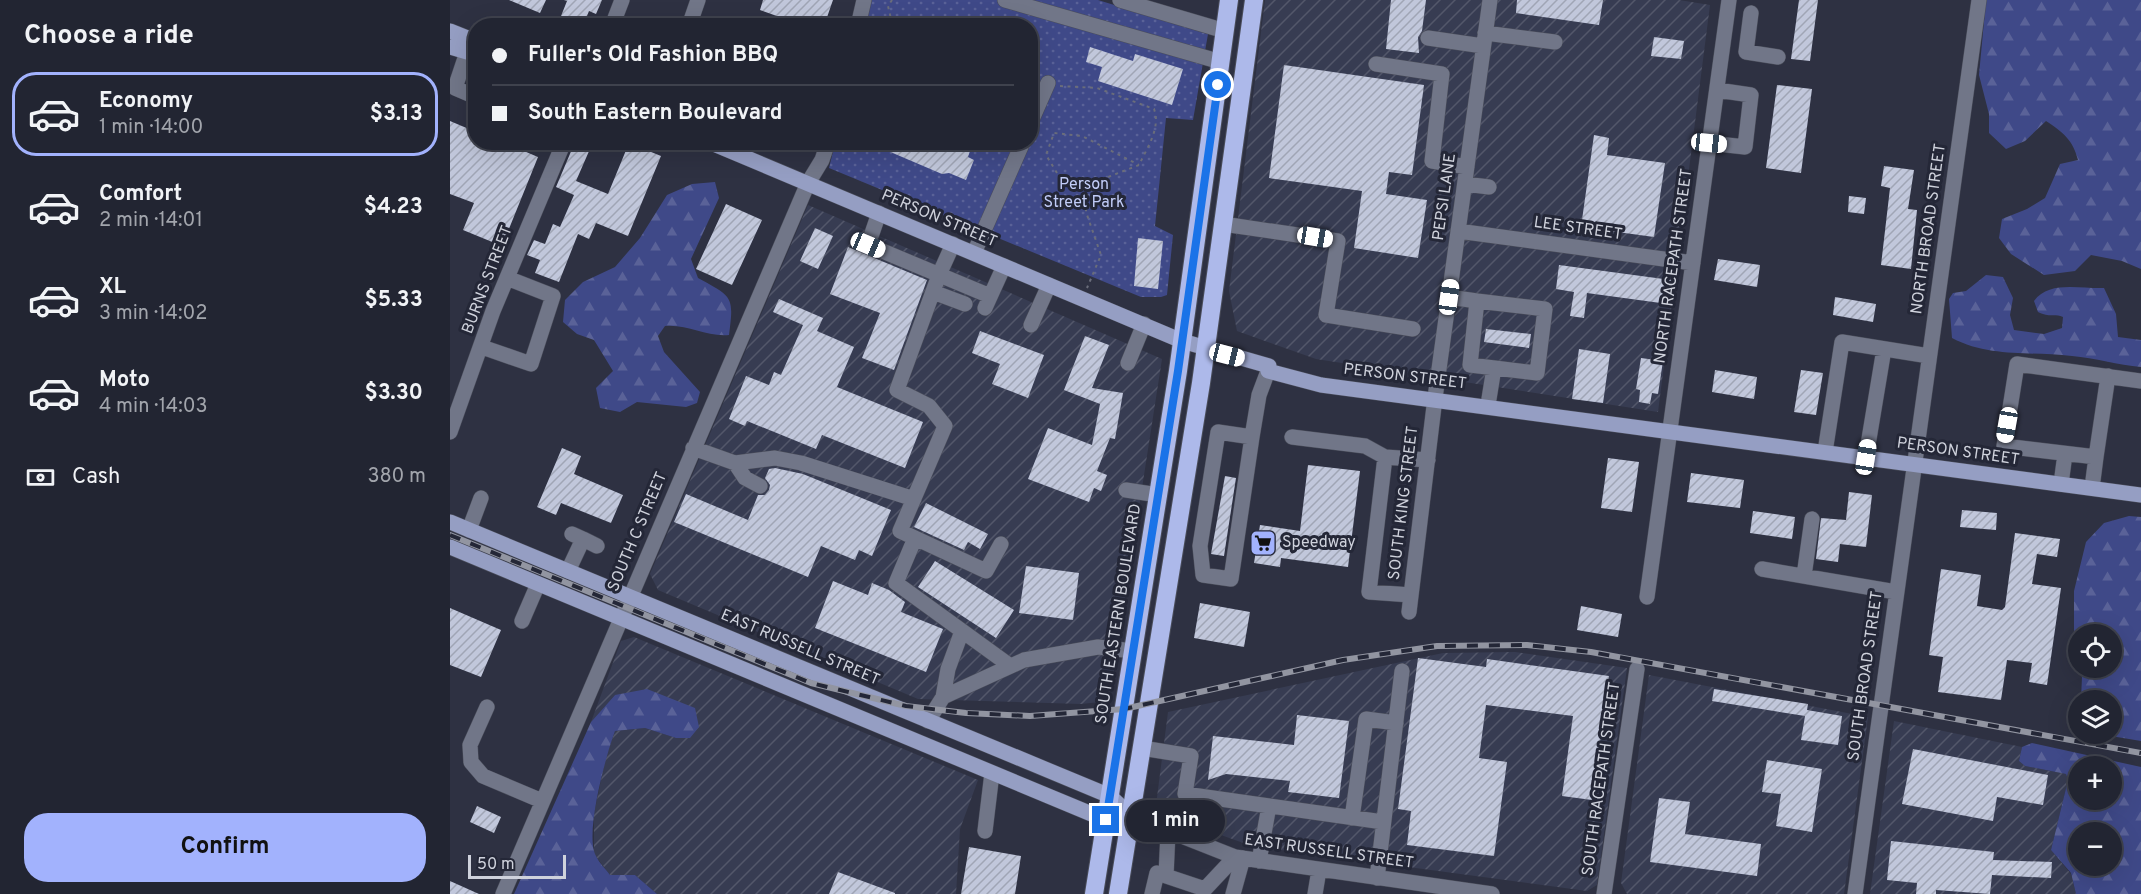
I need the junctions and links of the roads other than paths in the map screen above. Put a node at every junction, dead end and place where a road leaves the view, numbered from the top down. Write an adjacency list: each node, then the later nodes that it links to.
1 (622, 0): 12 (street)
2 (698, 0): 13 (street)
3 (864, 0): 14 (street)
4 (1005, 0): 27 (street)
5 (1120, 0): 18 (street)
6 (1229, 0): 18 (highway, SOUTH EASTERN BOULEVARD)
7 (1254, 0): 43 (highway)
8 (1490, 0): 21 (street, PEPSI LANE)
9 (1729, 0): 15 (street, NORTH RACEPATH STREET)
10 (1979, 0): 63 (street, NORTH BROAD STREET)
11 (1751, 13): 16 (street)
12 (615, 18)
13 (692, 18)
14 (860, 18)
15 (1725, 26): 16 (street); 30 (street, NORTH RACEPATH STREET)
16 (1749, 30): 25 (street)
17 (450, 31): 19 (main road)
18 (1225, 31): 27 (highway, SOUTH EASTERN BOULEVARD)
19 (468, 38)
20 (1428, 38): 21 (street)
21 (1484, 39): 22 (street); 38 (street, PEPSI LANE)
22 (1555, 42)
23 (450, 47): 24 (main road)
24 (468, 49)
25 (1778, 57)
26 (468, 60): 31 (street)
27 (1221, 62): 59 (highway, SOUTH EASTERN BOULEVARD)
28 (1376, 64): 38 (street)
29 (1048, 83): 32 (street)
30 (1717, 90): 33 (street, NORTH RACEPATH STREET); 33 (street)
31 (468, 94)
32 (1038, 106)
33 (1709, 143): 47 (street, NORTH RACEPATH STREET)
34 (561, 150): 50 (street, BURNS STREET)
35 (745, 150): 39 (main road, PERSON STREET)
36 (825, 150): 39 (street, SOUTH C STREET)
37 (1019, 150): 46 (street)
38 (1467, 167): 40 (street, PEPSI LANE)
39 (808, 183): 42 (main road, PERSON STREET); 76 (street, SOUTH C STREET)
40 (1465, 184): 41 (street); 44 (street, PEPSI LANE)
41 (1489, 187)
42 (879, 213): 45 (main road, PERSON STREET); 49 (street)
43 (1223, 224): 58 (street); 61 (highway)
44 (1458, 231): 47 (street, LEE STREET); 53 (street, PEPSI LANE)
45 (953, 244): 46 (main road, PERSON STREET); 49 (street)
46 (974, 253): 48 (main road, PERSON STREET)
47 (1693, 263): 71 (street, NORTH RACEPATH STREET)
48 (1004, 266): 49 (street); 51 (main road, PERSON STREET)
49 (939, 275): 52 (street)
50 (507, 278): 60 (street, BURNS STREET); 60 (street)
51 (1049, 285): 56 (main road, PERSON STREET); 57 (street)
52 (933, 292): 55 (street); 95 (street)
53 (1449, 297): 54 (street); 69 (street, PEPSI LANE)
54 (1478, 301): 65 (street); 65 (street)
55 (965, 304)
56 (1144, 324): 59 (main road, PERSON STREET); 64 (street)
57 (1031, 325)
58 (1413, 328)
59 (1182, 340): 61 (main road, PERSON STREET); 92 (highway, SOUTH EASTERN BOULEVARD)
60 (482, 347): 72 (street, BURNS STREET)
61 (1206, 347): 66 (main road, PERSON STREET); 75 (highway)
62 (1884, 349): 63 (street); 78 (street); 81 (street)
63 (1929, 356): 85 (street, NORTH BROAD STREET)
64 (1128, 363)
65 (1494, 368): 70 (street)
66 (1268, 371): 69 (main road, PERSON STREET); 73 (street)
67 (2108, 376): 68 (street); 79 (street); 82 (street)
68 (2141, 381)
69 (1435, 398): 70 (main road, PERSON STREET); 83 (street, SOUTH KING STREET)
70 (1488, 405): 71 (main road, PERSON STREET)
71 (1670, 430): 78 (main road, PERSON STREET); 112 (street)
72 (450, 432)
73 (1252, 437): 77 (street); 100 (street)
74 (1292, 437): 80 (street)
75 (1191, 446): 77 (street); 86 (highway)
76 (693, 448): 84 (street); 111 (street, SOUTH C STREET)
77 (1215, 448): 88 (street)
78 (1825, 452): 81 (main road, PERSON STREET)
79 (2065, 454): 82 (street); 87 (street)
80 (1385, 457): 83 (street); 110 (street)
81 (1866, 457): 85 (main road, PERSON STREET)
82 (2096, 457): 90 (street)
83 (1428, 460): 110 (street, SOUTH KING STREET)
84 (735, 463): 89 (street); 95 (street)
85 (1913, 464): 87 (main road, PERSON STREET); 109 (street, SOUTH BROAD STREET)
86 (1185, 482): 88 (street); 99 (highway)
87 (2061, 484): 90 (main road, PERSON STREET)
88 (1209, 485): 100 (street)
89 (760, 486)
90 (2092, 488): 93 (main road, PERSON STREET)
91 (1126, 489): 92 (street)
92 (1158, 495): 117 (highway, SOUTH EASTERN BOULEVARD)
93 (2141, 495)
94 (481, 498): 98 (street)
95 (914, 499): 101 (street)
96 (1812, 519): 107 (street)
97 (450, 522): 98 (main road, EAST RUSSELL STREET)
98 (469, 530): 106 (main road, EAST RUSSELL STREET)
99 (1176, 533): 100 (street); 125 (highway)
100 (1202, 536)
101 (915, 538): 103 (street); 116 (street)
102 (584, 540): 106 (street)
103 (1001, 544)
104 (450, 548): 108 (main road)
105 (1762, 569): 107 (street)
106 (568, 571): 111 (main road, EAST RUSSELL STREET)
107 (1804, 576): 109 (street)
108 (538, 584): 114 (main road); 115 (street)
109 (1896, 592): 150 (street, SOUTH BROAD STREET)
110 (1411, 595): 113 (street, SOUTH KING STREET)
111 (631, 597): 114 (street, SOUTH C STREET); 123 (main road, EAST RUSSELL STREET)
112 (1647, 597)
113 (1409, 612)
114 (621, 618): 126 (main road); 128 (street, SOUTH C STREET)
115 (522, 621)
116 (962, 631): 118 (street); 121 (street)
117 (1133, 651): 118 (street); 127 (highway, SOUTH EASTERN BOULEVARD)
118 (1009, 665): 121 (street)
119 (1636, 669): 149 (street, SOUTH RACEPATH STREET)
120 (1402, 671): 124 (street)
121 (943, 697): 123 (street)
122 (487, 707): 128 (street)
123 (928, 721): 127 (main road, EAST RUSSELL STREET)
124 (1396, 723): 131 (street); 133 (street)
125 (1142, 748): 129 (street); 130 (highway)
126 (992, 773): 132 (main road); 134 (street)
127 (1110, 796): 130 (main road, EAST RUSSELL STREET); 132 (highway, SOUTH EASTERN BOULEVARD)
128 (542, 801): 142 (street, SOUTH C STREET)
129 (1269, 806): 131 (street); 137 (street)
130 (1131, 816): 132 (main road); 135 (street, EAST RUSSELL STREET); 144 (highway)
131 (1352, 818): 133 (street)
132 (1106, 820): 143 (highway, SOUTH EASTERN BOULEVARD)
133 (1383, 822): 140 (street)
134 (985, 831)
135 (1168, 832): 136 (street, EAST RUSSELL STREET); 139 (street)
136 (1239, 858): 137 (street, EAST RUSSELL STREET); 141 (street); 146 (street)
137 (1259, 861): 138 (street, EAST RUSSELL STREET)
138 (1319, 870): 140 (street, EAST RUSSELL STREET); 147 (street)
139 (1166, 876): 141 (street); 145 (street)
140 (1377, 878): 148 (street, EAST RUSSELL STREET)
141 (1196, 890)
142 (503, 894)
143 (1094, 894)
144 (1118, 894)
145 (1152, 894)
146 (1233, 894)
147 (1315, 894)
148 (1492, 894)
149 (1604, 894)
150 (1855, 894)

